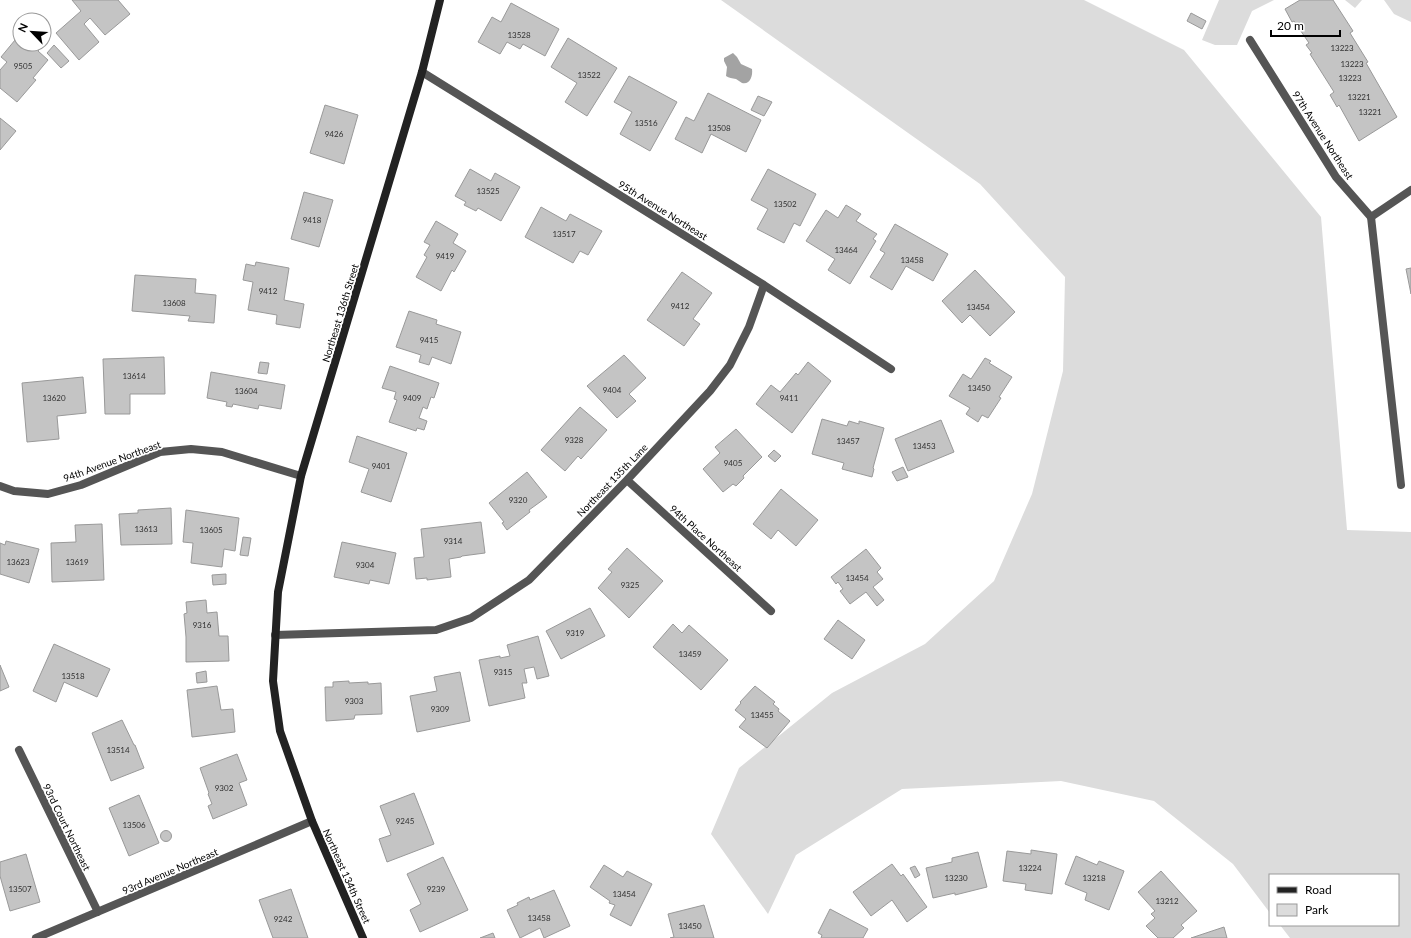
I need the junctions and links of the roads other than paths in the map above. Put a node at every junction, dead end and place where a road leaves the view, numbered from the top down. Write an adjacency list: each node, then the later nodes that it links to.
1 (440, 0): 3 (street, Northeast 136th Street)
2 (1250, 40): 5 (street, 97th Avenue Northeast)
3 (422, 72): 6 (street, 95th Avenue Northeast); 8 (street, Northeast 136th Street)
4 (1411, 190): 5 (street)
5 (1371, 217): 10 (street)
6 (764, 285): 7 (street, 95th Avenue Northeast); 9 (street, Northeast 135th Lane)
7 (891, 369)
8 (301, 476): 11 (street, 94th Avenue Northeast); 13 (street, Northeast 136th Street)
9 (627, 480): 12 (street, 94th Place Northeast); 13 (street, Northeast 135th Lane)
10 (1401, 485)
11 (0, 486)
12 (771, 611)
13 (275, 635): 15 (street, Northeast 134th Street)
14 (19, 750): 16 (street, 93rd Court Northeast)
15 (312, 821): 16 (street, 93rd Avenue Northeast); 18 (street, Northeast 134th Street)
16 (98, 912): 17 (street, 93rd Avenue Northeast)
17 (36, 938)
18 (363, 938)

